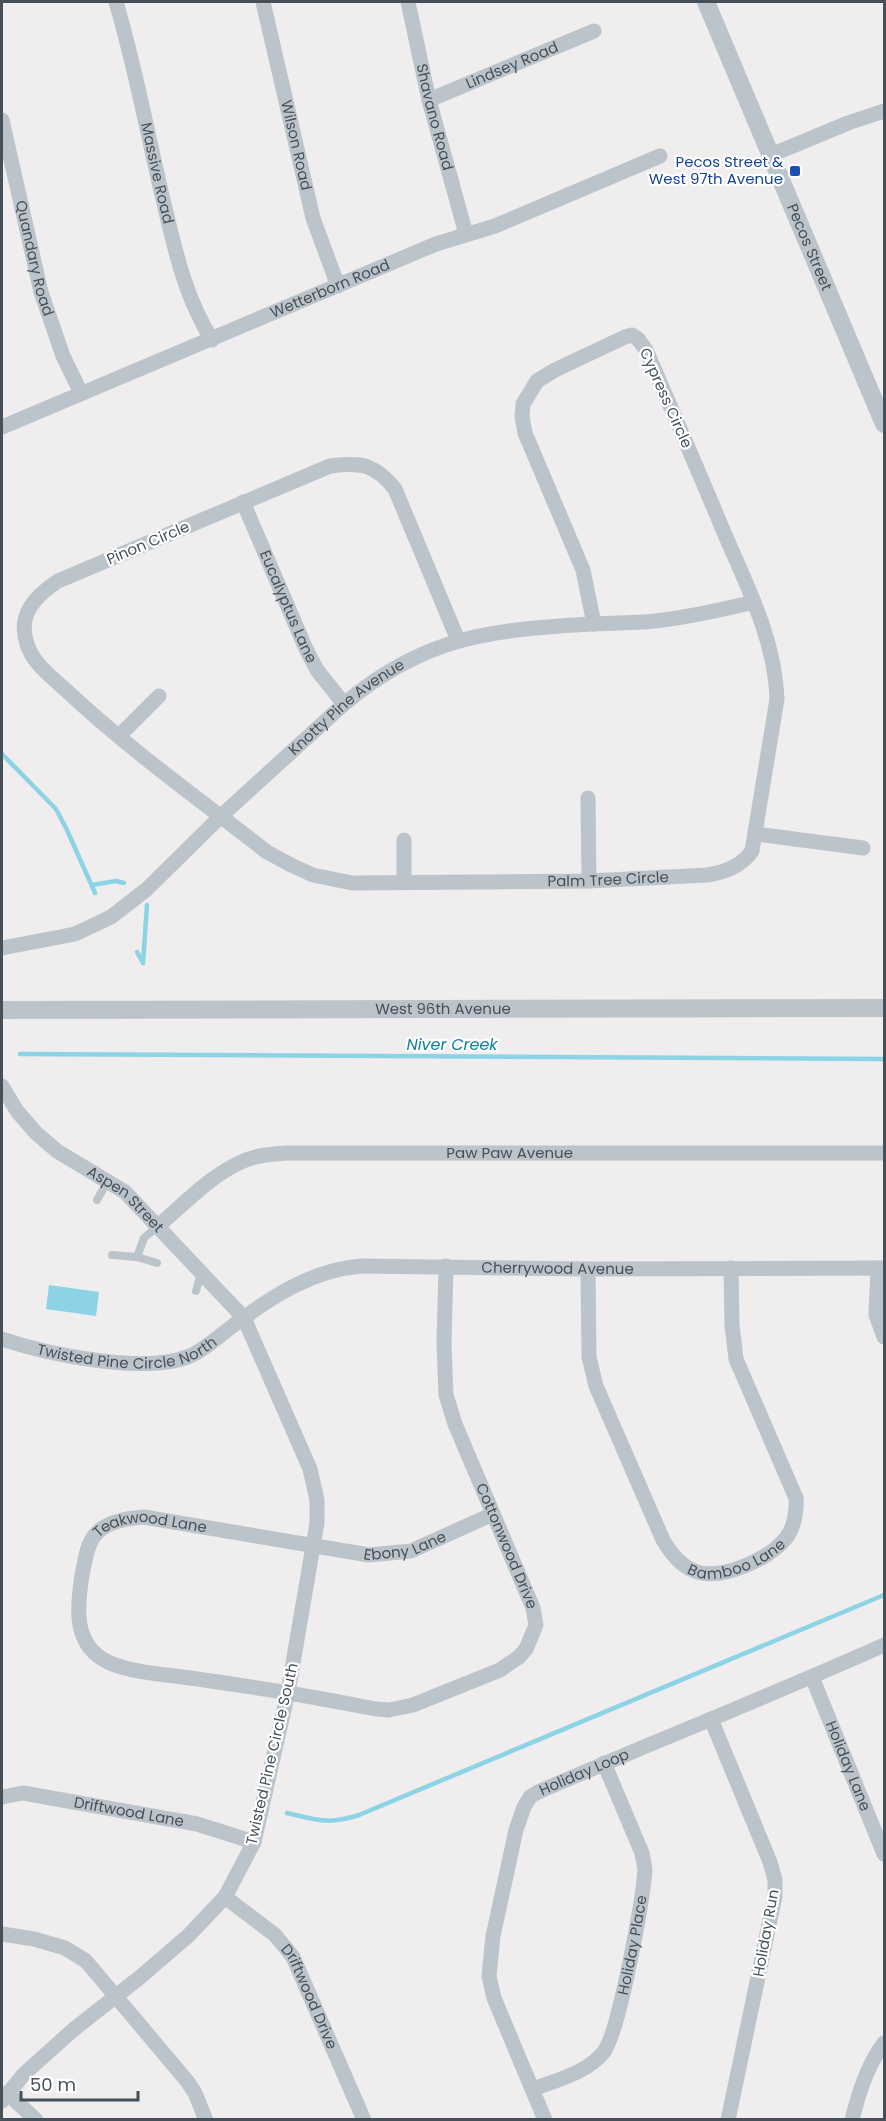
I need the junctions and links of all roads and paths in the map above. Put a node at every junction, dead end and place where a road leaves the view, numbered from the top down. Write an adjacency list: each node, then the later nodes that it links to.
1 (116, 2): 13 (street, Massive Road)
2 (263, 2): 12 (street, Wilson Road)
3 (408, 2): 6 (street, Shavano Road)
4 (706, 2): 9 (street, Pecos Street)
5 (594, 31): 6 (street, Lindsey Road)
6 (429, 99): 11 (street, Shavano Road)
7 (885, 111): 9 (street)
8 (2, 120): 14 (street, Quandary Road)
9 (771, 155): 15 (street, Pecos Street)
10 (660, 156): 11 (street, Wetterborn Road)
11 (466, 234): 12 (street, Wetterborn Road)
12 (339, 286): 13 (street, Wetterborn Road)
13 (212, 340): 14 (street, Wetterborn Road)
14 (81, 393): 16 (street, Wetterborn Road)
15 (885, 424)
16 (2, 428)
17 (243, 502): 20 (street, Pinon Circle); 22 (street, Eucalyptus Lane); 23 (street, Pinon Circle)
18 (754, 602): 19 (street, Knotty Pine Avenue); 19 (street, Cypress Circle); 26 (street, Palm Tree Circle)
19 (594, 624): 20 (street, Knotty Pine Avenue)
20 (458, 640): 22 (street, Knotty Pine Avenue)
21 (159, 696): 23 (street)
22 (344, 704): 25 (street, Knotty Pine Avenue)
23 (119, 736): 25 (street, Pinon Circle)
24 (588, 798): 29 (street)
25 (221, 816): 30 (street, Palm Tree Circle); 31 (street, Knotty Pine Avenue)
26 (756, 834): 28 (street); 29 (street, Palm Tree Circle)
27 (404, 840): 30 (street)
28 (863, 848)
29 (589, 880): 30 (street, Palm Tree Circle)
30 (404, 882)
31 (2, 948)
32 (885, 1008): 33 (street, West 96th Avenue)
33 (2, 1010)
34 (2, 1086): 36 (street, Aspen Street)
35 (885, 1153): 38 (street, Paw Paw Avenue)
36 (108, 1181): 37 (lane); 38 (street, Aspen Street)
37 (97, 1200)
38 (158, 1226): 40 (lane); 46 (street, Aspen Street)
39 (112, 1255): 40 (lane)
40 (137, 1257): 41 (lane)
41 (158, 1263)
42 (446, 1266): 45 (street, Cherrywood Avenue); 48 (street, Cherrywood Avenue); 51 (street, Cottonwood Drive)
43 (731, 1268): 44 (street, Cherrywood Avenue); 45 (street, Cherrywood Avenue); 45 (street, Bamboo Lane)
44 (881, 1268): 49 (street)
45 (588, 1269)
46 (201, 1273): 47 (lane); 48 (street, Aspen Street)
47 (196, 1291)
48 (244, 1318): 50 (street, Twisted Pine Circle North); 52 (street, Twisted Pine Circle South)
49 (885, 1337)
50 (2, 1339)
51 (494, 1514): 52 (street, Ebony Lane); 55 (street, Cottonwood Drive)
52 (312, 1546): 55 (street, Twisted Pine Circle South); 55 (street, Teakwood Lane)
53 (885, 1645): 54 (street, Holiday Loop)
54 (812, 1677): 56 (street, Holiday Loop); 60 (street, Holiday Lane)
55 (288, 1692): 59 (street, Twisted Pine Circle South)
56 (711, 1719): 57 (street, Holiday Loop); 71 (street, Holiday Run)
57 (604, 1763): 65 (street, Holiday Place); 65 (street, Holiday Loop)
58 (2, 1797): 59 (street, Driftwood Lane)
59 (254, 1842): 61 (street, Twisted Pine Circle South)
60 (885, 1854)
61 (225, 1897): 63 (street, Twisted Pine Circle South); 69 (street, Driftwood Drive)
62 (2, 1934): 63 (street)
63 (114, 1997): 66 (street, Twisted Pine Circle South); 68 (street)
64 (885, 2043): 72 (street)
65 (533, 2089): 70 (street, Holiday Loop)
66 (4, 2097): 67 (street)
67 (36, 2120)
68 (206, 2120)
69 (364, 2120)
70 (545, 2120)
71 (728, 2120)
72 (852, 2120)

